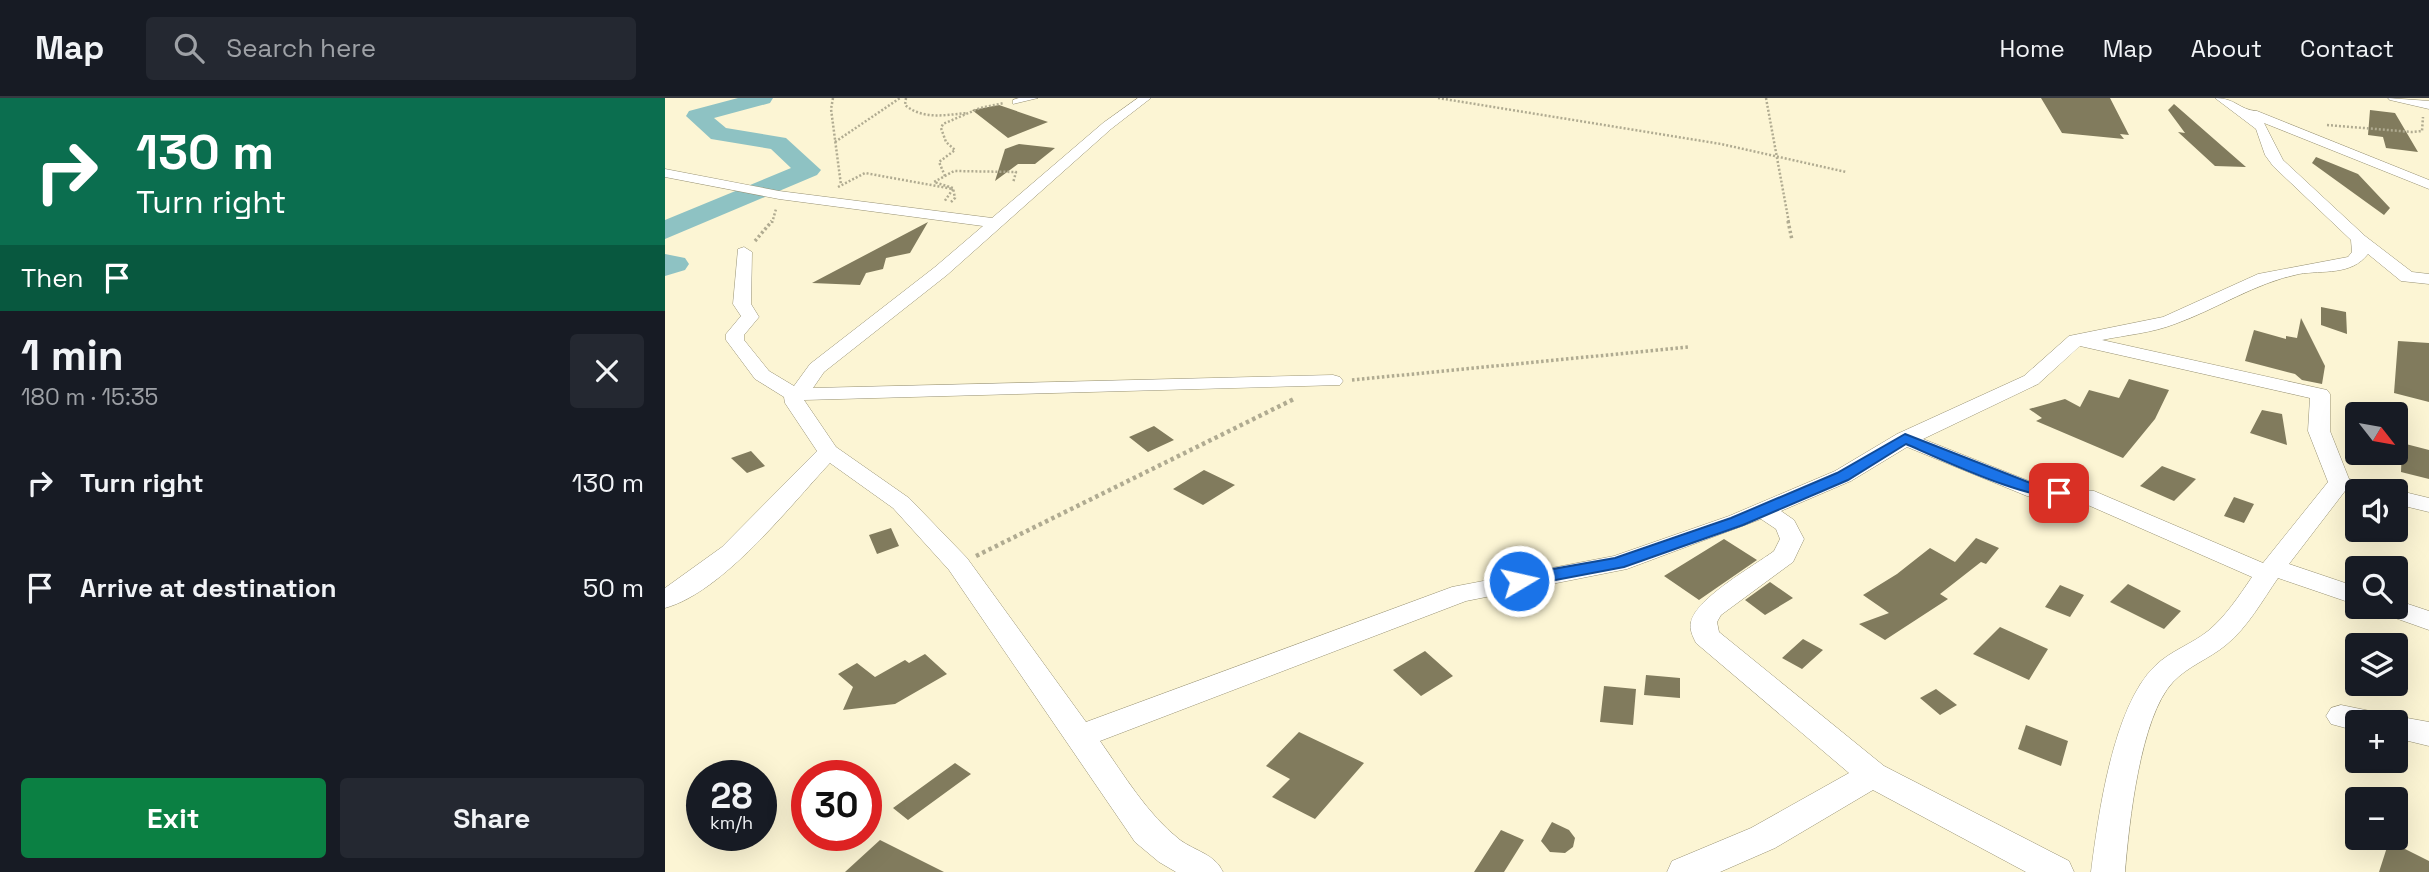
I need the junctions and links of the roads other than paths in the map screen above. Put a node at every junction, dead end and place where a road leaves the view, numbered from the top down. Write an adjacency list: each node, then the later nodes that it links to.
1 (1032, 98): 5 (street)
2 (1145, 98): 11 (street)
3 (2393, 98): 6 (street)
4 (2224, 101): 10 (street); 12 (street)
5 (1017, 102)
6 (2429, 105)
7 (665, 173): 8 (street)
8 (680, 177): 9 (street); 11 (street)
9 (665, 181)
10 (2429, 185)
11 (1002, 217): 17 (street)
12 (2359, 239): 14 (street); 15 (street)
13 (744, 252): 17 (street)
14 (2429, 279)
15 (2076, 340): 18 (street); 20 (street)
16 (1333, 381): 17 (street)
17 (796, 394): 19 (street)
18 (1905, 439): 24 (street); 25 (street)
19 (828, 452): 27 (street); 34 (street)
20 (2340, 483): 21 (street); 25 (street)
21 (2345, 484)
22 (2408, 500): 23 (street)
23 (2429, 505)
24 (1763, 510): 34 (street); 35 (street)
25 (2270, 570): 26 (street); 39 (street)
26 (2345, 592)
27 (665, 599)
28 (2408, 613): 29 (street)
29 (2429, 621)
30 (2341, 716): 31 (street)
31 (2345, 717)
32 (2408, 730): 33 (street)
33 (2429, 734)
34 (1079, 737): 36 (street)
35 (1873, 775): 37 (street); 38 (street)
36 (1206, 872)
37 (1685, 872)
38 (2057, 872)
39 (2108, 872)

